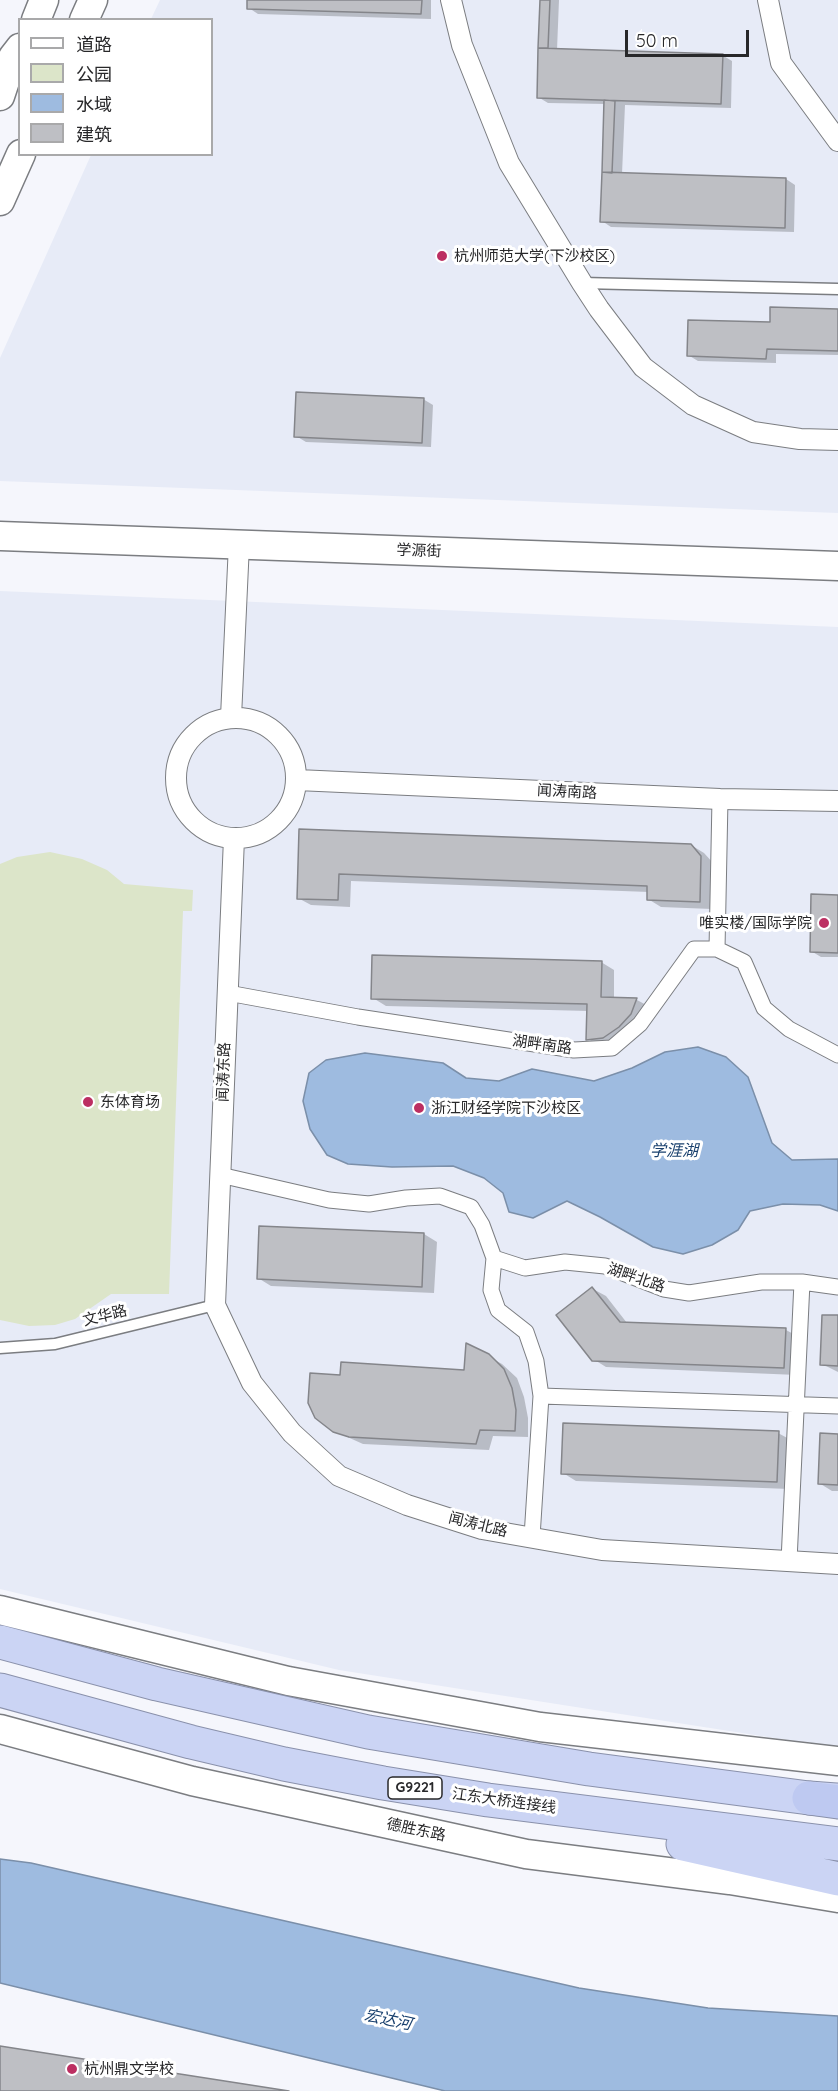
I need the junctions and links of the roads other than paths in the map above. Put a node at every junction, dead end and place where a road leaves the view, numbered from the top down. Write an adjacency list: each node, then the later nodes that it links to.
1 (44, 0): 5 (main road)
2 (93, 0): 6 (main road)
3 (451, 0): 12 (street)
4 (768, 0): 9 (street)
5 (37, 18)
6 (85, 18)
7 (18, 51): 8 (main road)
8 (0, 96)
9 (838, 141)
10 (20, 156): 11 (main road)
11 (0, 201)
12 (582, 283): 13 (lane); 14 (street)
13 (838, 289)
14 (838, 440)
15 (0, 521): 18 (main road)
16 (0, 536): 17 (main road, 学源街)
17 (239, 544): 19 (main road, 学源街); 20 (street)
18 (838, 548)
19 (838, 566)
20 (231, 717): 21 (street); 24 (street)
21 (297, 780): 22 (street, 闻涛南路); 24 (street)
22 (720, 799): 23 (street, 闻涛南路); 25 (street)
23 (838, 801)
24 (234, 838): 26 (street, 闻涛东路)
25 (717, 949): 26 (street, 湖畔南路); 27 (street)
26 (228, 993): 28 (street, 闻涛东路)
27 (838, 1055)
28 (220, 1175): 29 (street); 32 (street, 闻涛东路)
29 (494, 1258): 30 (street, 湖畔北路); 34 (street)
30 (802, 1282): 31 (street, 湖畔北路); 35 (street)
31 (838, 1287)
32 (215, 1305): 33 (lane, 文华路); 37 (street, 闻涛北路)
33 (0, 1348)
34 (541, 1396): 35 (street); 37 (street)
35 (796, 1404): 36 (street); 38 (street)
36 (838, 1406)
37 (532, 1538): 38 (street, 闻涛北路)
38 (789, 1561): 39 (street, 闻涛北路)
39 (838, 1564)
40 (0, 1610): 44 (main road)
41 (0, 1642): 45 (highway)
42 (0, 1690): 46 (highway, 江东大桥连接线 / G9221)
43 (0, 1729): 49 (main road, 德胜东路)
44 (838, 1761)
45 (828, 1800)
46 (584, 1812): 47 (highway, 江东大桥连接线 / G9221); 48 (highway)
47 (838, 1844)
48 (838, 1879)
49 (838, 1898)

